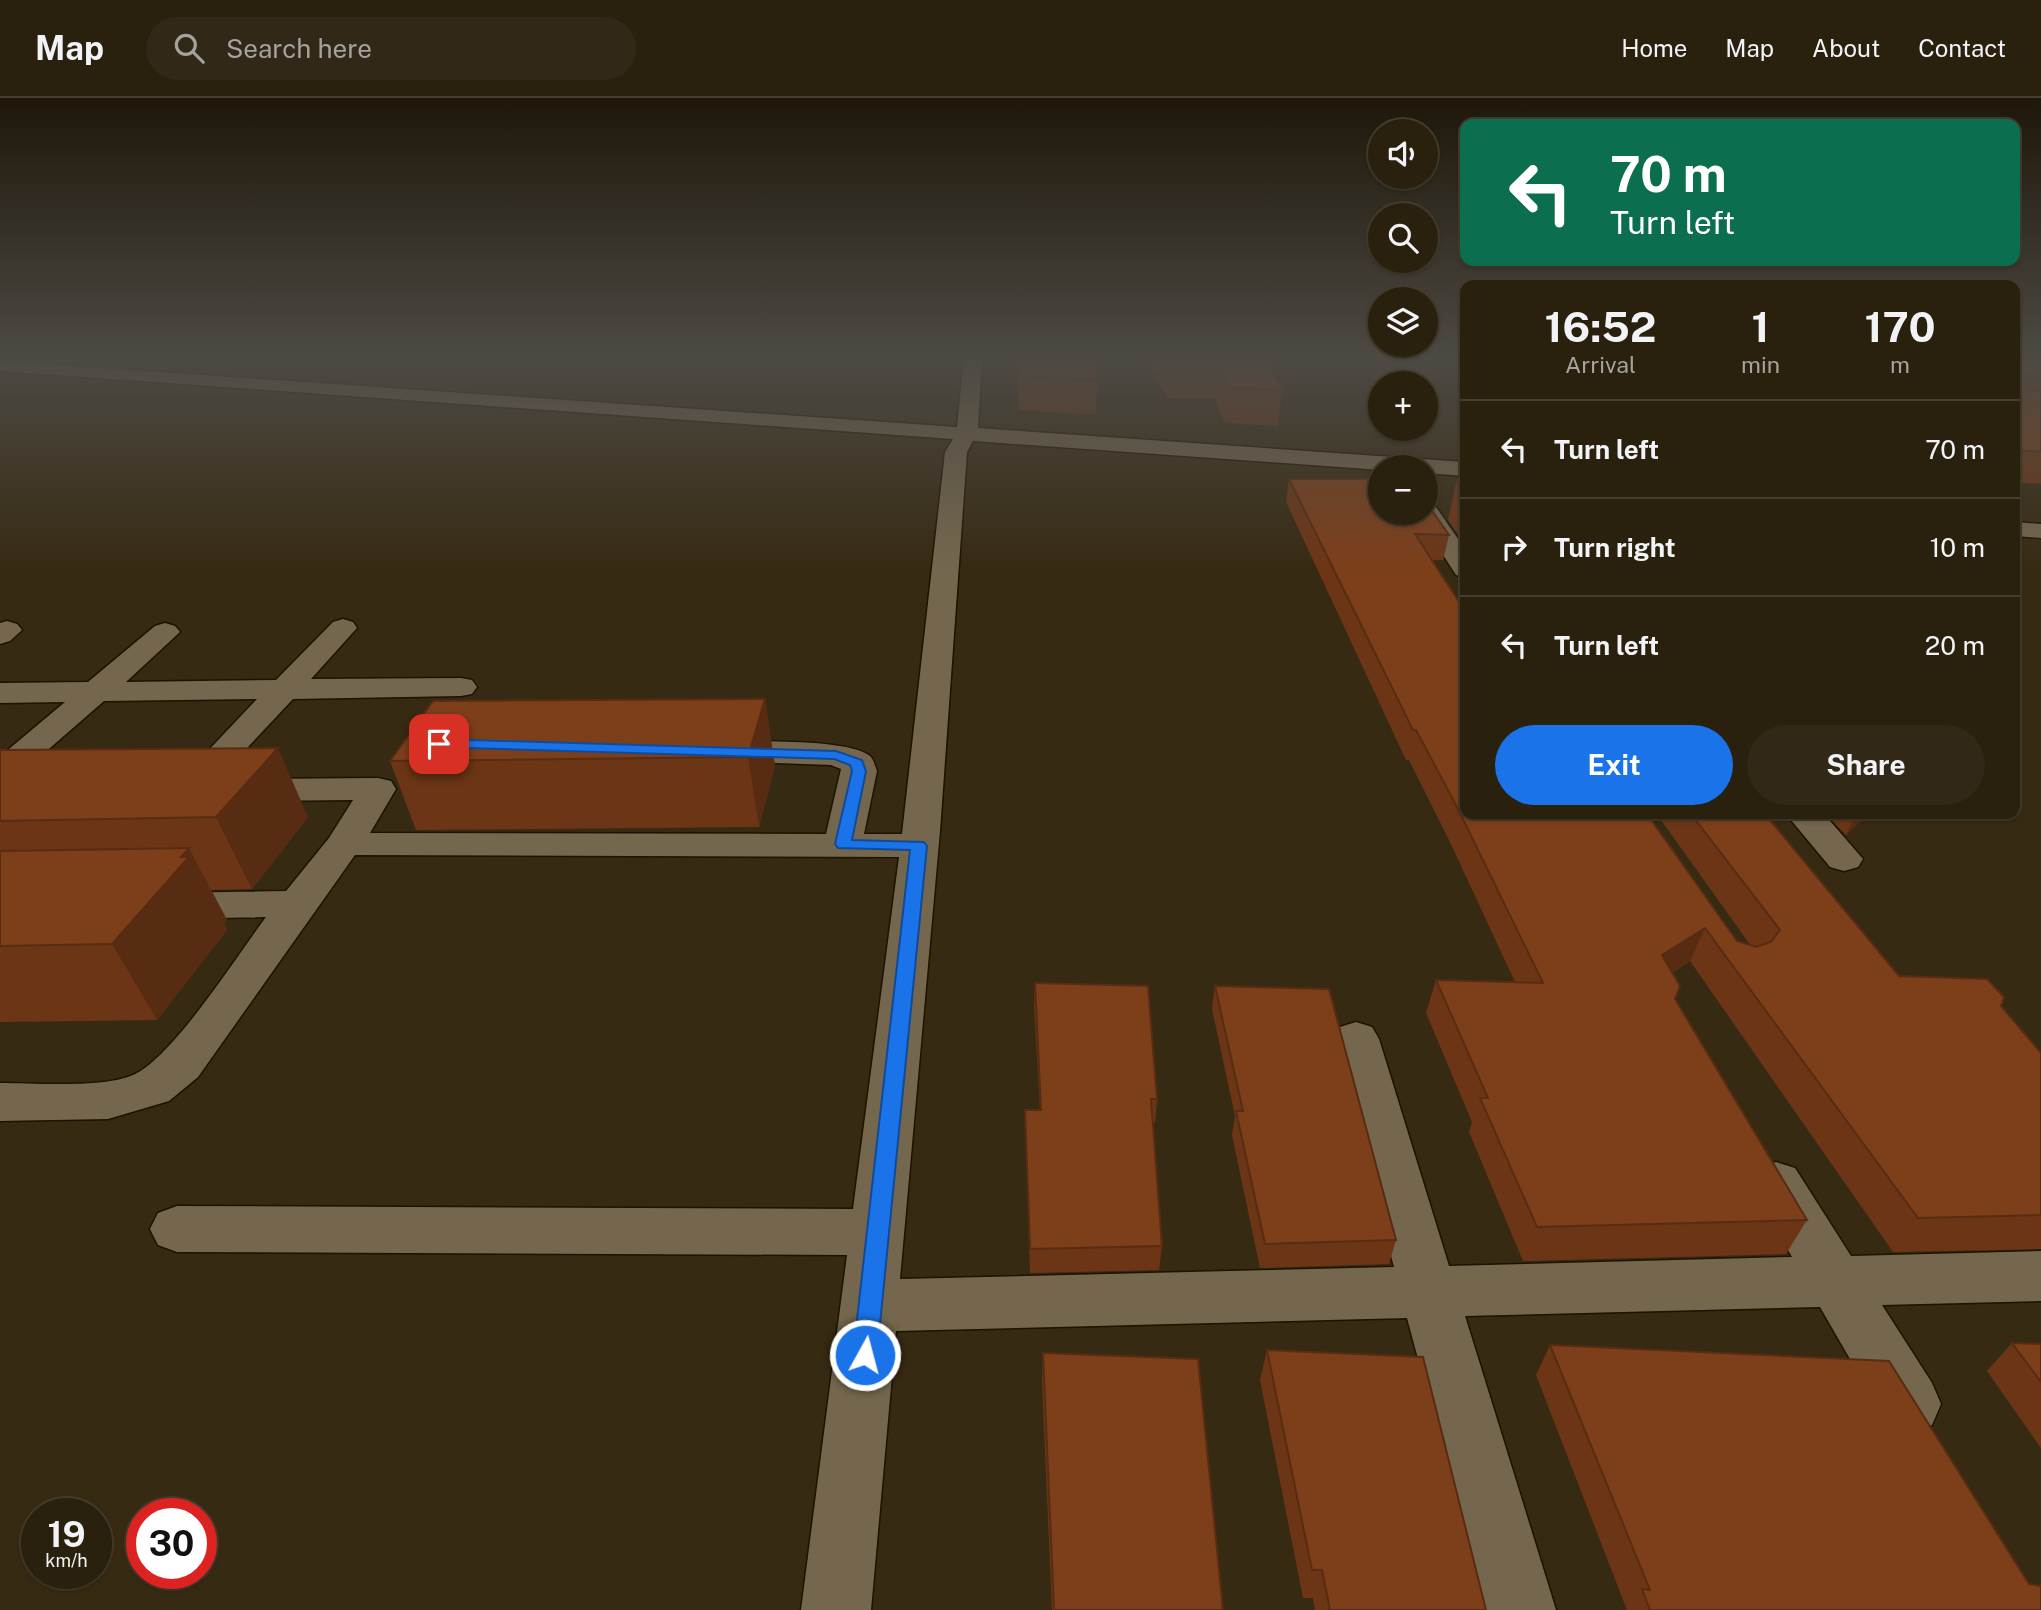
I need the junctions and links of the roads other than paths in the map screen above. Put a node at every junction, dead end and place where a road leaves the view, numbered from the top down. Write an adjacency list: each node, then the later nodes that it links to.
1 (747, 429): 4 (street)
2 (782, 429): 4 (street)
3 (964, 429): 4 (street)
4 (962, 443): 5 (street); 8 (street); 28 (street)
5 (1368, 464)
6 (1438, 468): 7 (street)
7 (1460, 469)
8 (1368, 481)
9 (1438, 486): 10 (street)
10 (1460, 488)
11 (2020, 508): 12 (street)
12 (2041, 510)
13 (1436, 525): 16 (street)
14 (2020, 529): 15 (street)
15 (2041, 531)
16 (1460, 561)
17 (343, 628): 20 (street)
18 (165, 632): 22 (street)
19 (461, 687): 20 (street)
20 (285, 690): 22 (street); 26 (street)
21 (0, 693): 22 (street)
22 (93, 693): 24 (street)
23 (685, 751): 27 (street)
24 (14, 781)
25 (1808, 819): 29 (street)
26 (344, 844): 27 (street); 30 (street)
27 (843, 844): 28 (street)
28 (919, 846): 36 (street)
29 (1844, 859)
30 (297, 904): 31 (street); 33 (street)
31 (135, 906)
32 (1356, 1039): 39 (street)
33 (0, 1102)
34 (1749, 1139): 38 (street)
35 (177, 1229): 36 (street)
36 (879, 1232): 40 (street)
37 (2041, 1276): 38 (street)
38 (1834, 1282): 39 (street); 41 (street)
39 (1431, 1293): 40 (street); 43 (street)
40 (871, 1306): 42 (street)
41 (1937, 1446)
42 (836, 1610)
43 (1521, 1610)

